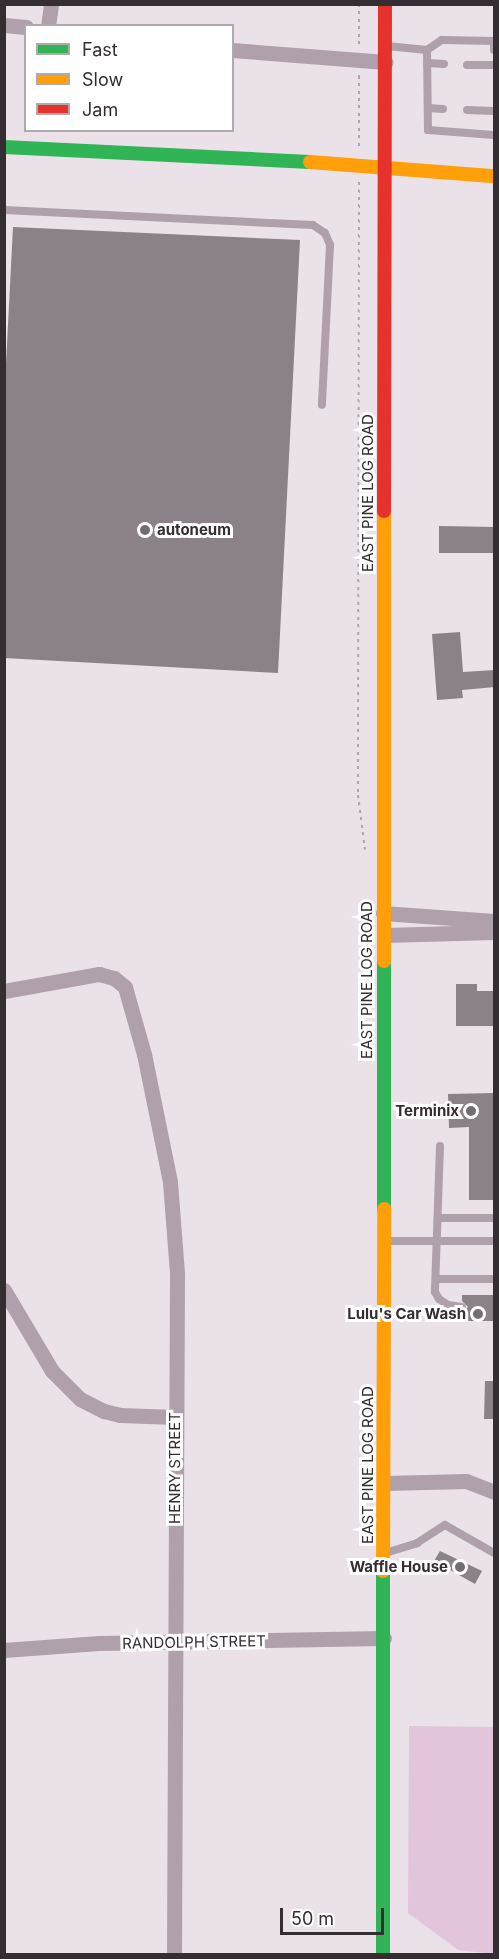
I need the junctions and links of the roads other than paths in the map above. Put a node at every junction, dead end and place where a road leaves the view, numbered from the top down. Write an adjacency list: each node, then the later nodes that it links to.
1 (51, 4): 3 (street)
2 (385, 4): 6 (main road, EAST PINE LOG ROAD)
3 (48, 24)
4 (4, 25): 5 (street)
5 (24, 27)
6 (386, 46): 8 (lane); 10 (main road, EAST PINE LOG ROAD)
7 (234, 50): 10 (street)
8 (427, 50): 9 (lane); 11 (lane)
9 (495, 50)
10 (386, 62): 21 (main road, EAST PINE LOG ROAD)
11 (427, 63): 12 (lane); 15 (lane)
12 (444, 64)
13 (467, 65): 14 (lane)
14 (495, 65)
15 (428, 108): 16 (lane); 19 (lane)
16 (443, 109)
17 (467, 110): 18 (lane)
18 (495, 111)
19 (495, 135)
20 (4, 147): 21 (main road)
21 (385, 166): 22 (main road); 25 (main road, EAST PINE LOG ROAD)
22 (495, 176)
23 (4, 210): 24 (lane)
24 (322, 405)
25 (384, 914): 26 (street); 28 (main road, EAST PINE LOG ROAD)
26 (495, 921)
27 (495, 932): 28 (street)
28 (384, 935): 33 (main road, EAST PINE LOG ROAD)
29 (4, 991): 40 (street, HENRY STREET)
30 (440, 1146): 31 (lane)
31 (439, 1218): 32 (lane); 34 (lane)
32 (495, 1218)
33 (384, 1241): 34 (lane); 41 (main road, EAST PINE LOG ROAD)
34 (439, 1241): 35 (lane); 36 (lane)
35 (495, 1241)
36 (437, 1279): 37 (lane); 39 (lane)
37 (495, 1279)
38 (4, 1290): 40 (street)
39 (462, 1307)
40 (175, 1417): 46 (street, HENRY STREET)
41 (384, 1483): 42 (street); 44 (main road, EAST PINE LOG ROAD)
42 (495, 1492)
43 (495, 1553): 44 (lane)
44 (384, 1554): 45 (main road, EAST PINE LOG ROAD)
45 (384, 1638): 46 (street, RANDOLPH STREET); 49 (main road, EAST PINE LOG ROAD)
46 (174, 1642): 47 (street, RANDOLPH STREET); 48 (street, HENRY STREET)
47 (4, 1650)
48 (174, 1954)
49 (383, 1954)

